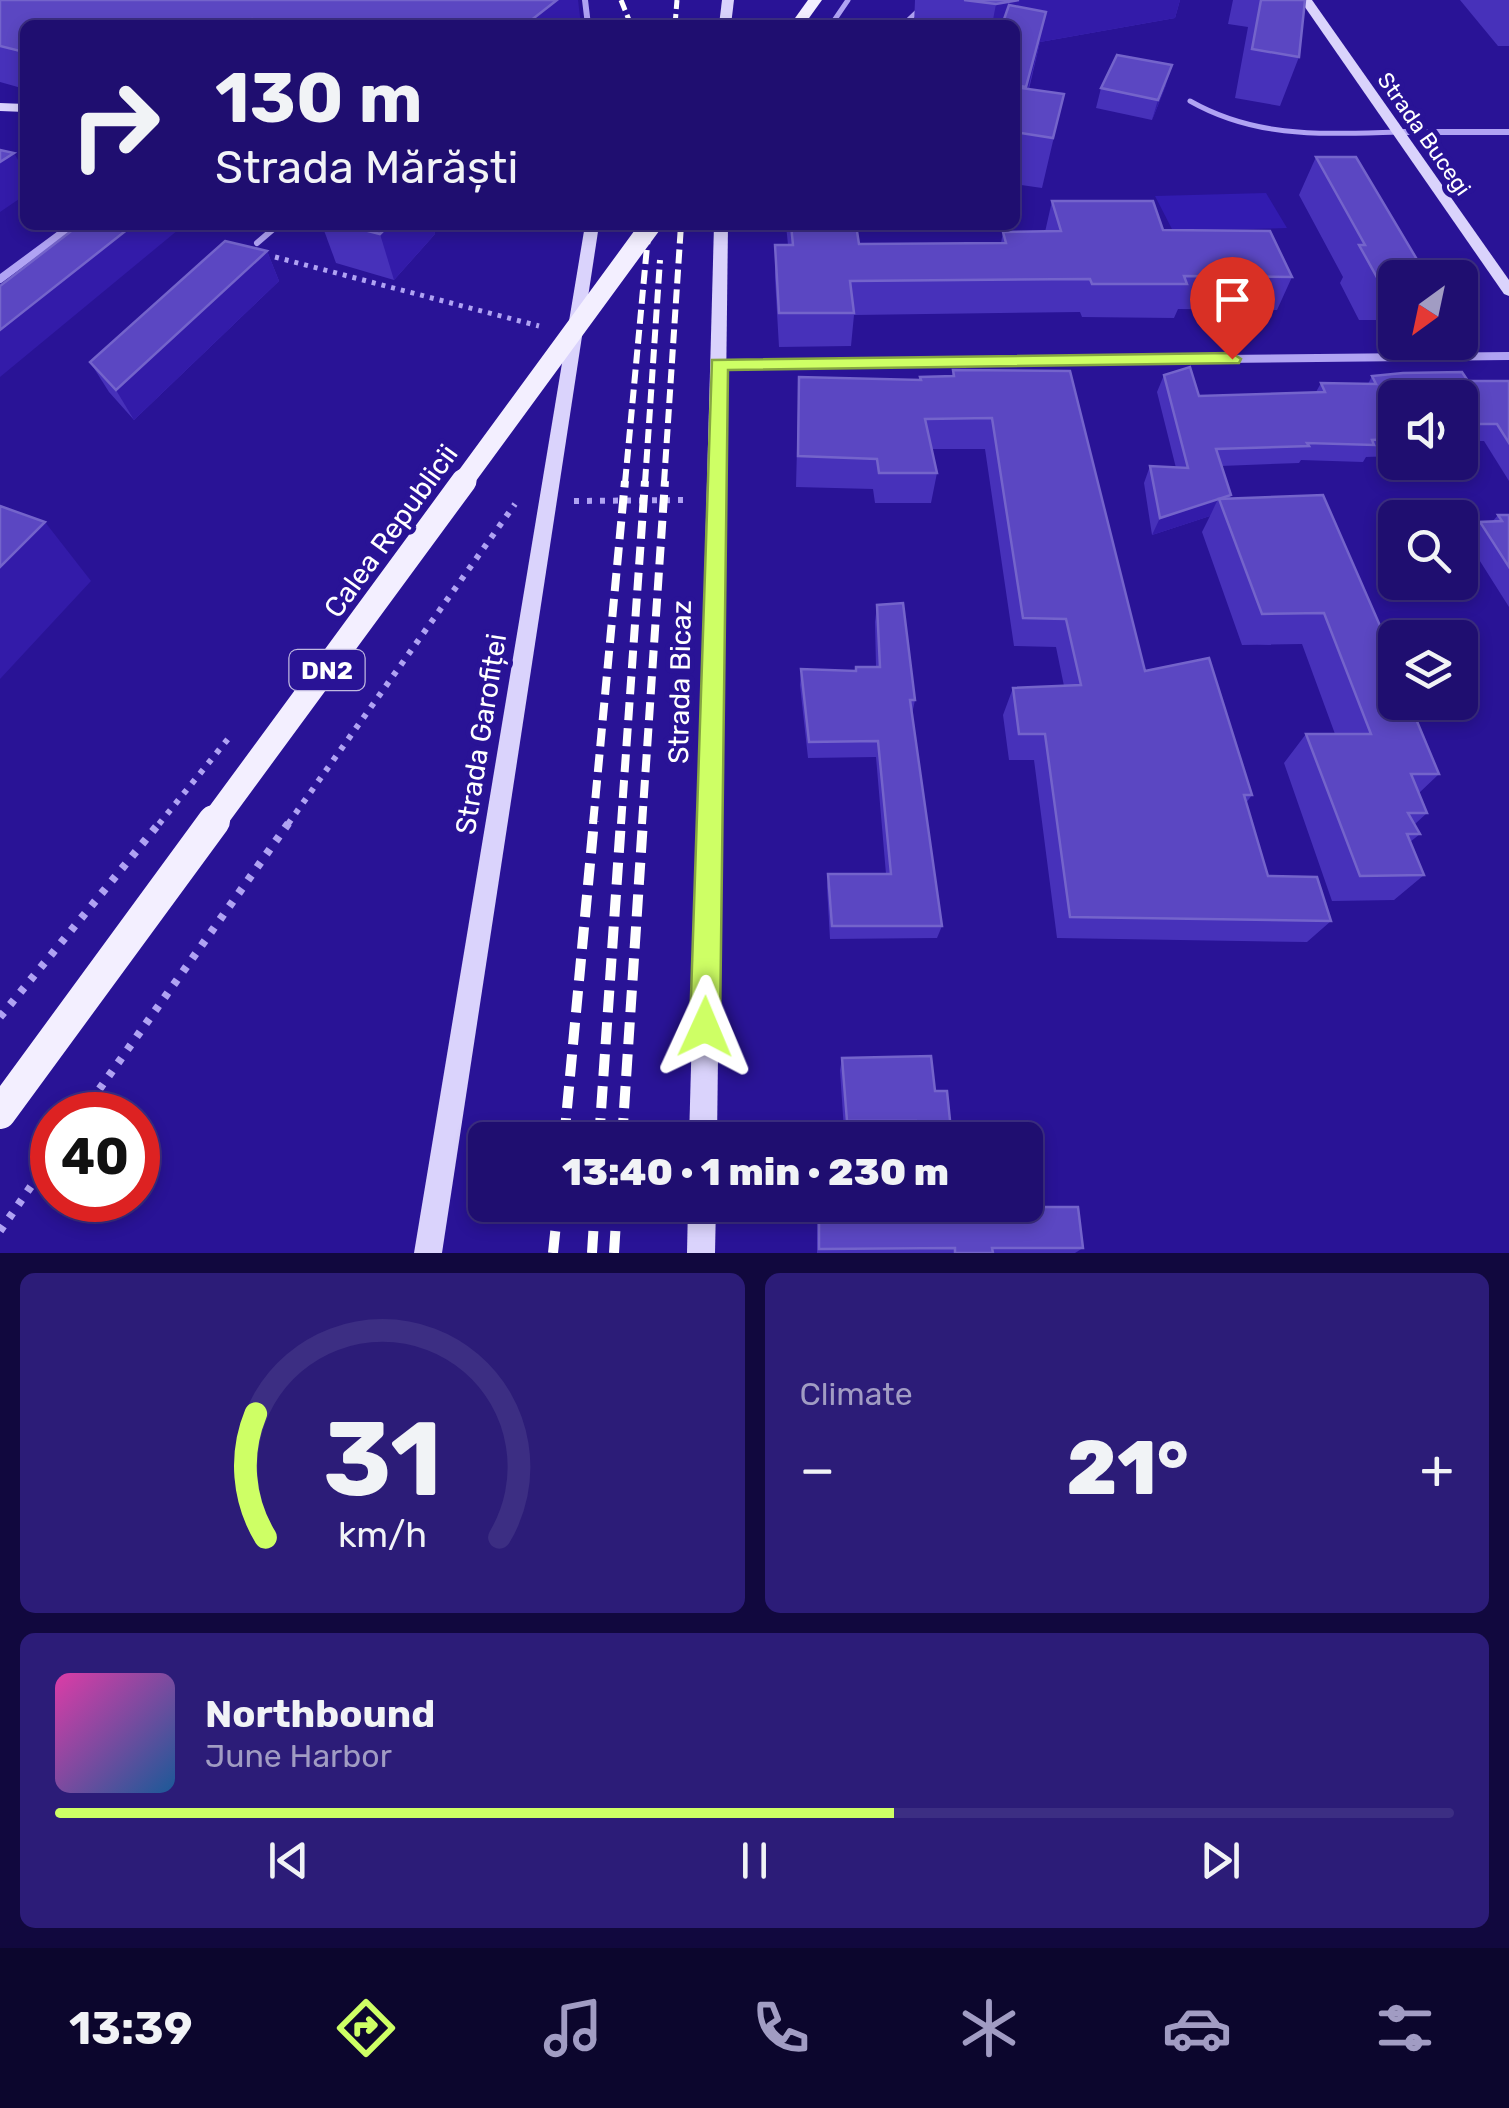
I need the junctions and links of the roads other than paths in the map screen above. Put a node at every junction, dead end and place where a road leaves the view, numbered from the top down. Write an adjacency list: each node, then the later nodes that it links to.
1 (1306, 0): 5 (street, Strada Bucegi)
2 (928, 6): 3 (lane)
3 (909, 20)
4 (1190, 101): 5 (lane)
5 (1398, 132): 6 (street); 14 (street, Strada Bucegi)
6 (1509, 132)
7 (65, 230): 13 (street)
8 (272, 230): 12 (lane)
9 (591, 230): 20 (street, Strada Garofiței)
10 (647, 230): 17 (main road, Calea Republicii / DN2, bridge)
11 (721, 230): 16 (street, Strada Bicaz)
12 (257, 242)
13 (0, 279)
14 (1509, 290)
15 (1509, 356): 16 (street)
16 (718, 364): 18 (street, Strada Bicaz)
17 (0, 1113)
18 (703, 1122)
19 (701, 1222): 21 (street)
20 (428, 1253)
21 (700, 1253)

